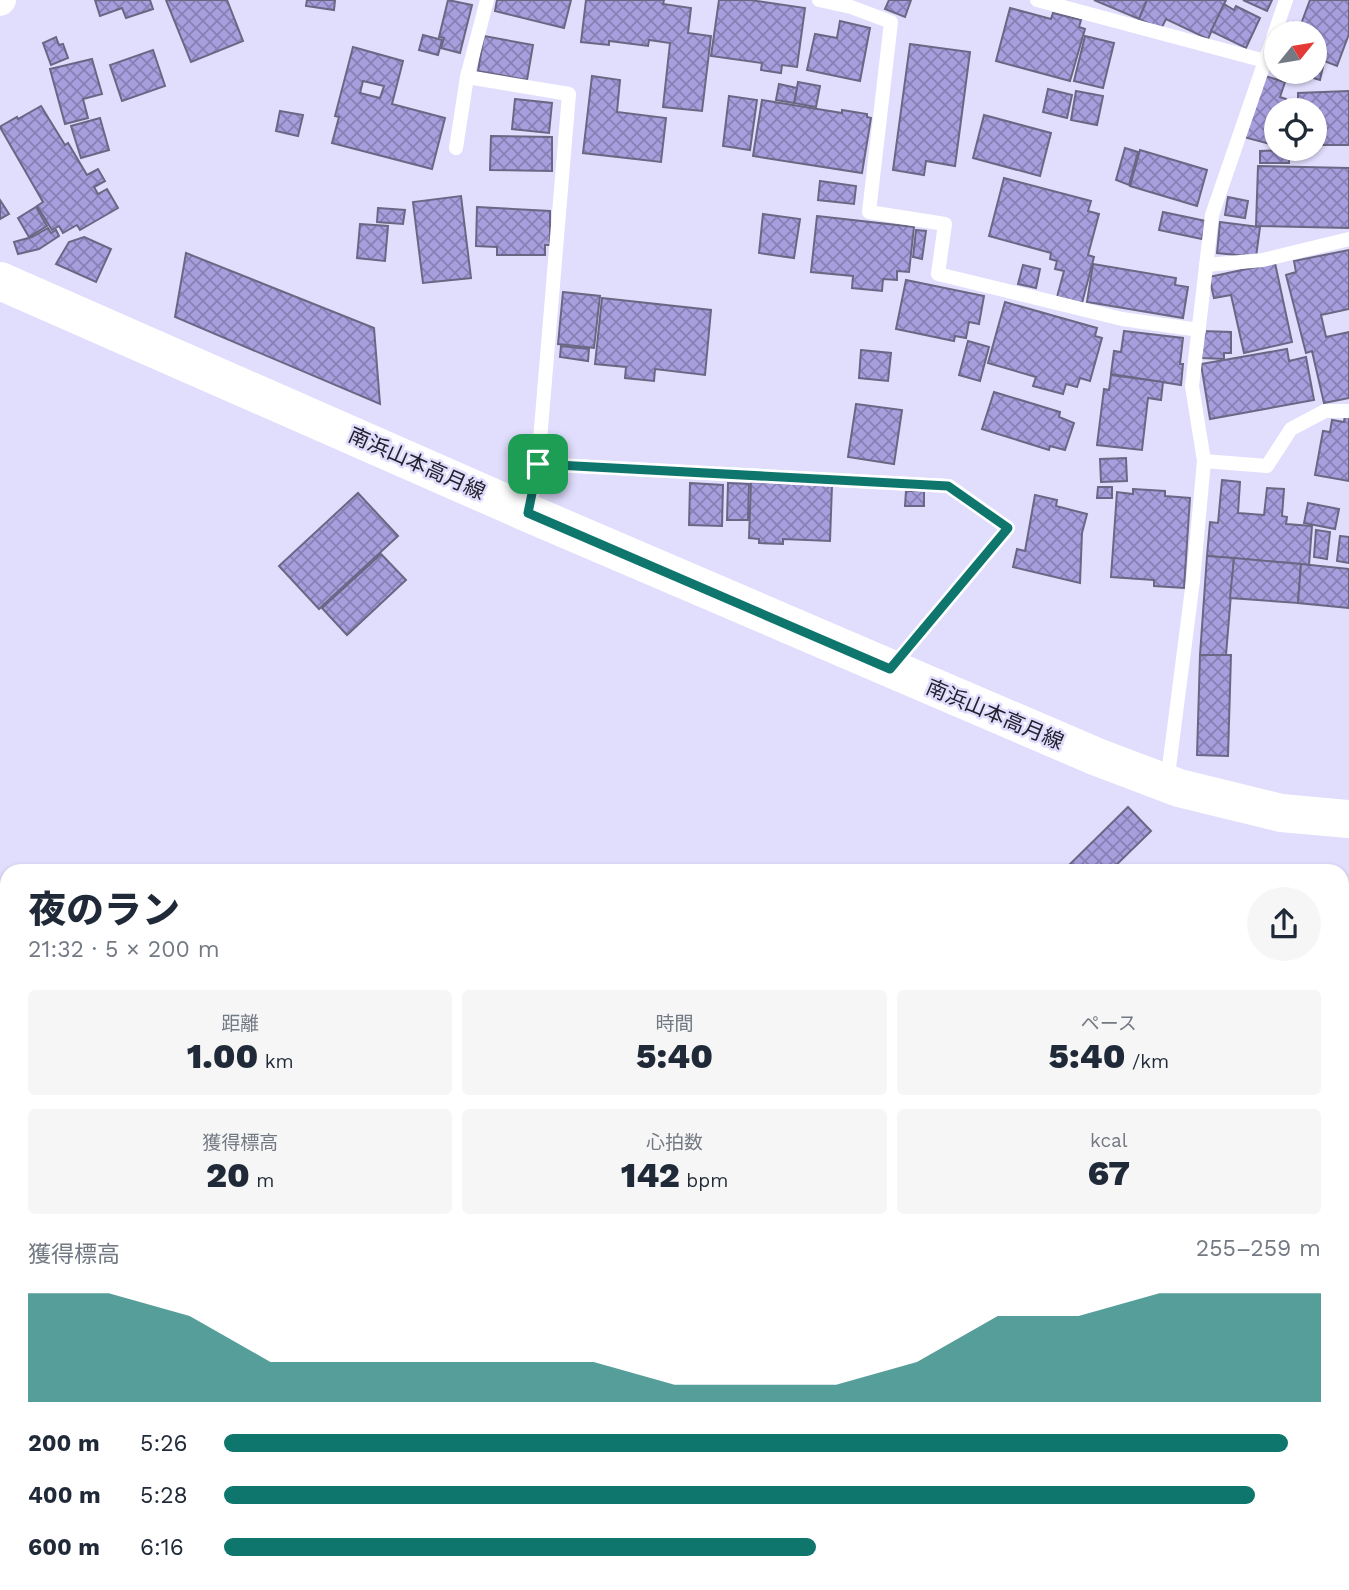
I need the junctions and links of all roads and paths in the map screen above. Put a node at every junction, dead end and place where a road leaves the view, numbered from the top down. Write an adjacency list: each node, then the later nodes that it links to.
1 (487, 0): 9 (lane)
2 (819, 0): 5 (lane)
3 (1037, 0): 7 (lane)
4 (1286, 0): 6 (lane)
5 (852, 4): 14 (lane)
6 (1279, 21)
7 (1264, 61)
8 (1264, 64): 12 (lane)
9 (467, 76): 10 (lane); 17 (lane)
10 (456, 148)
11 (1349, 239): 12 (lane)
12 (1206, 265): 14 (lane)
13 (0, 281): 18 (main road, 南浜山本高月線)
14 (1199, 330): 16 (lane)
15 (1349, 411): 16 (lane)
16 (1204, 461): 20 (lane)
17 (538, 464): 18 (lane); 19 (lane)
18 (528, 513): 19 (main road, 南浜山本高月線)
19 (890, 669): 20 (main road, 南浜山本高月線)
20 (1167, 784): 21 (main road, 南浜山本高月線)
21 (1349, 820)

